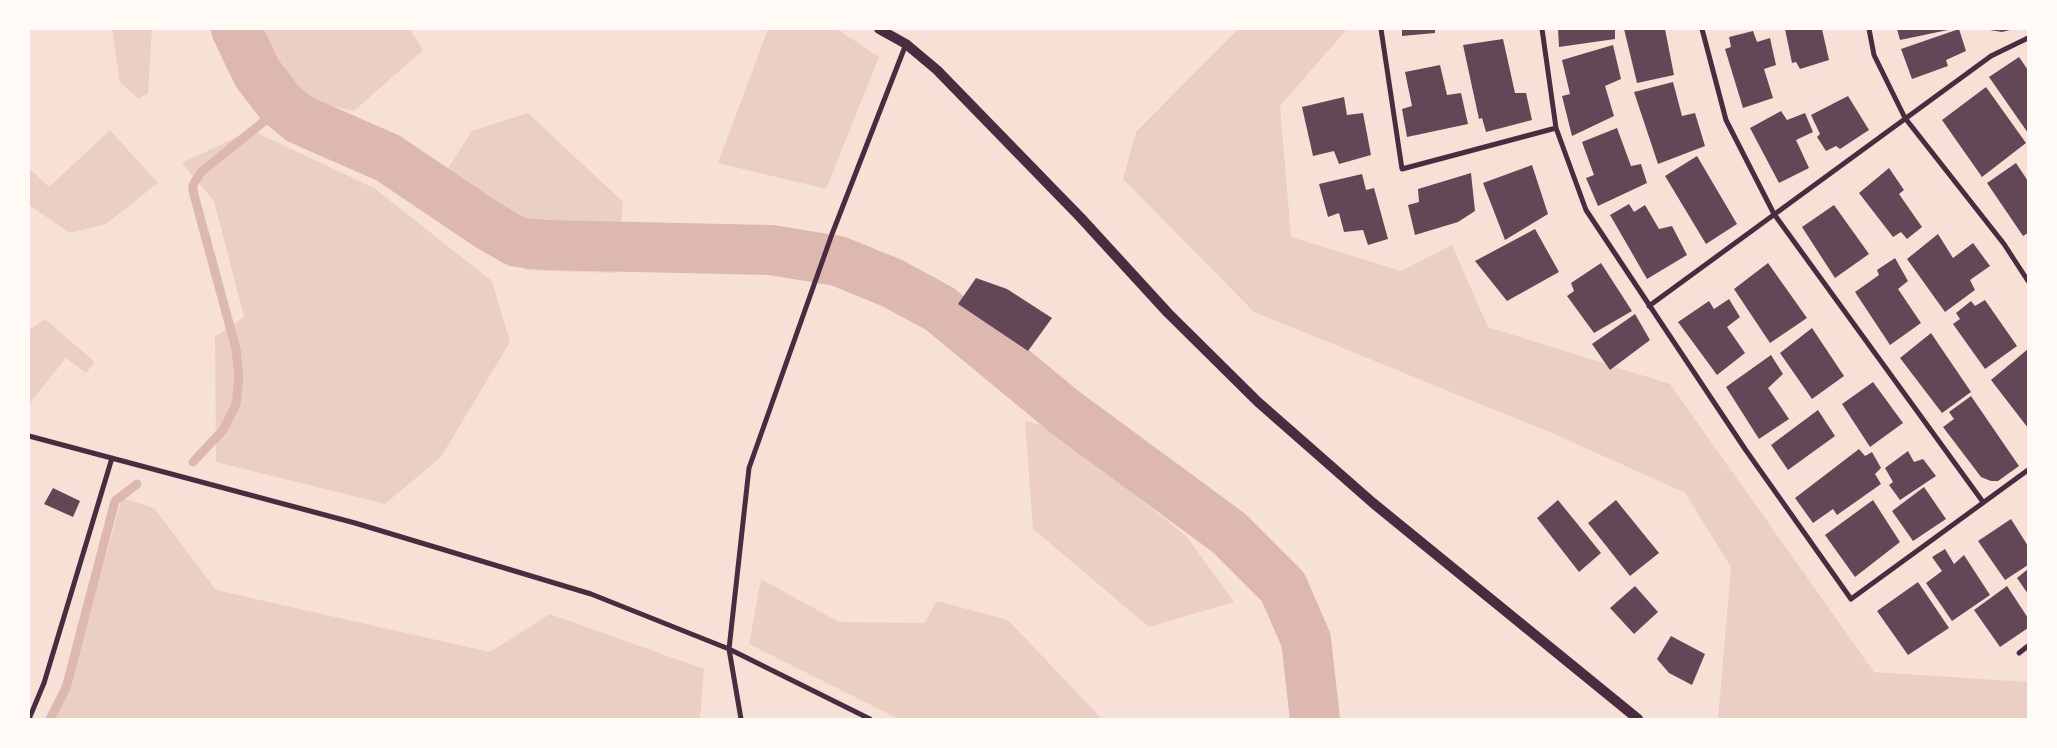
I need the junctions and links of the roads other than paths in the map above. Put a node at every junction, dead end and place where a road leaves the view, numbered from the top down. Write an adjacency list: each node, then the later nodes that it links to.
1 (879, 29): 7 (main road)
2 (1381, 29): 9 (street)
3 (1542, 29): 9 (street)
4 (1702, 29): 10 (street)
5 (1869, 29): 8 (street)
6 (2028, 38): 8 (street)
7 (906, 44): 18 (street); 23 (main road)
8 (1905, 118): 10 (street); 11 (street)
9 (1556, 128): 12 (street)
10 (1774, 214): 12 (street); 16 (street)
11 (2028, 281)
12 (1649, 306): 16 (street)
13 (29, 436): 14 (street)
14 (112, 458): 18 (street); 20 (street)
15 (2028, 470): 16 (street)
16 (1983, 502)
17 (2028, 646): 19 (street)
18 (729, 649): 21 (street); 22 (street)
19 (2019, 653)
20 (29, 719)
21 (741, 719)
22 (870, 719)
23 (1638, 719)

